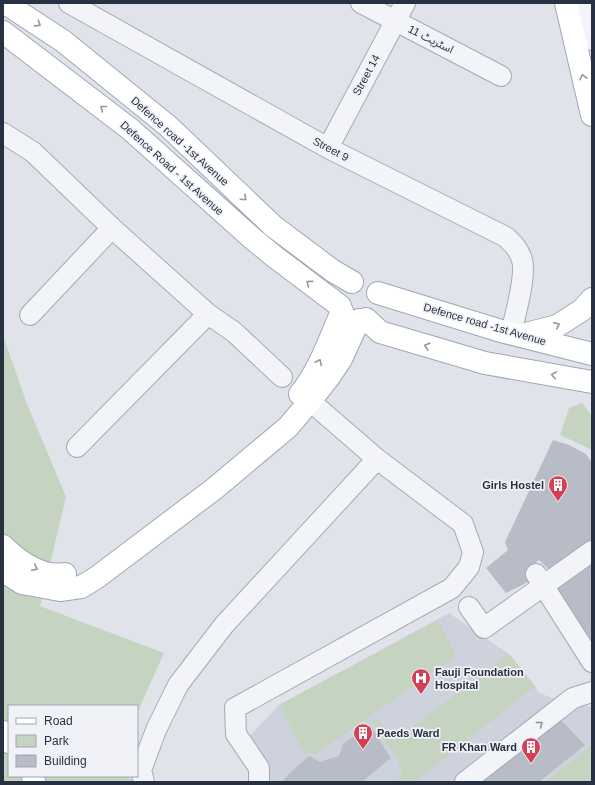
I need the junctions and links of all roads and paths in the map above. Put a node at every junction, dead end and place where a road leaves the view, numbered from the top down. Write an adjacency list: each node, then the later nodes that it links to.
1 (5, 3): 15 (main road, Defence road -1st Avenue, one-way to 15)
2 (69, 3): 13 (street, Street 9)
3 (360, 3): 7 (street, اسٹریٹ 11)
4 (405, 3): 7 (street, Street 14)
5 (566, 3): 11 (main road, one-way to 5)
6 (584, 3): 9 (street)
7 (395, 21): 10 (street, اسٹریٹ 11); 13 (street, Street 14)
8 (3, 32): 19 (main road, Defence Road - 1st Avenue, one-way to 8)
9 (592, 40)
10 (501, 76)
11 (592, 115)
12 (6, 139): 14 (street)
13 (328, 148): 21 (street, Street 9)
14 (112, 228): 18 (street); 20 (street)
15 (352, 282): 16 (main road, Defence road -1st Avenue); 19 (main road)
16 (378, 293): 19 (main road); 21 (main road, Defence road -1st Avenue)
17 (592, 299): 21 (main road, one-way to 17)
18 (208, 314): 23 (street); 26 (street)
19 (352, 314): 24 (main road, Defence Road - 1st Avenue, one-way to 19); 25 (main road); 28 (main road, one-way to 19)
20 (30, 315)
21 (515, 334): 22 (main road, Defence road -1st Avenue)
22 (592, 354)
23 (282, 377)
24 (590, 382)
25 (310, 401): 27 (street); 30 (main road)
26 (77, 447)
27 (377, 459): 35 (street); 36 (street)
28 (3, 546)
29 (592, 551): 31 (street)
30 (3, 571)
31 (540, 580): 32 (street); 33 (street)
32 (469, 607)
33 (592, 662)
34 (592, 692): 37 (street, one-way to 34)
35 (144, 782)
36 (259, 782)
37 (465, 782)

